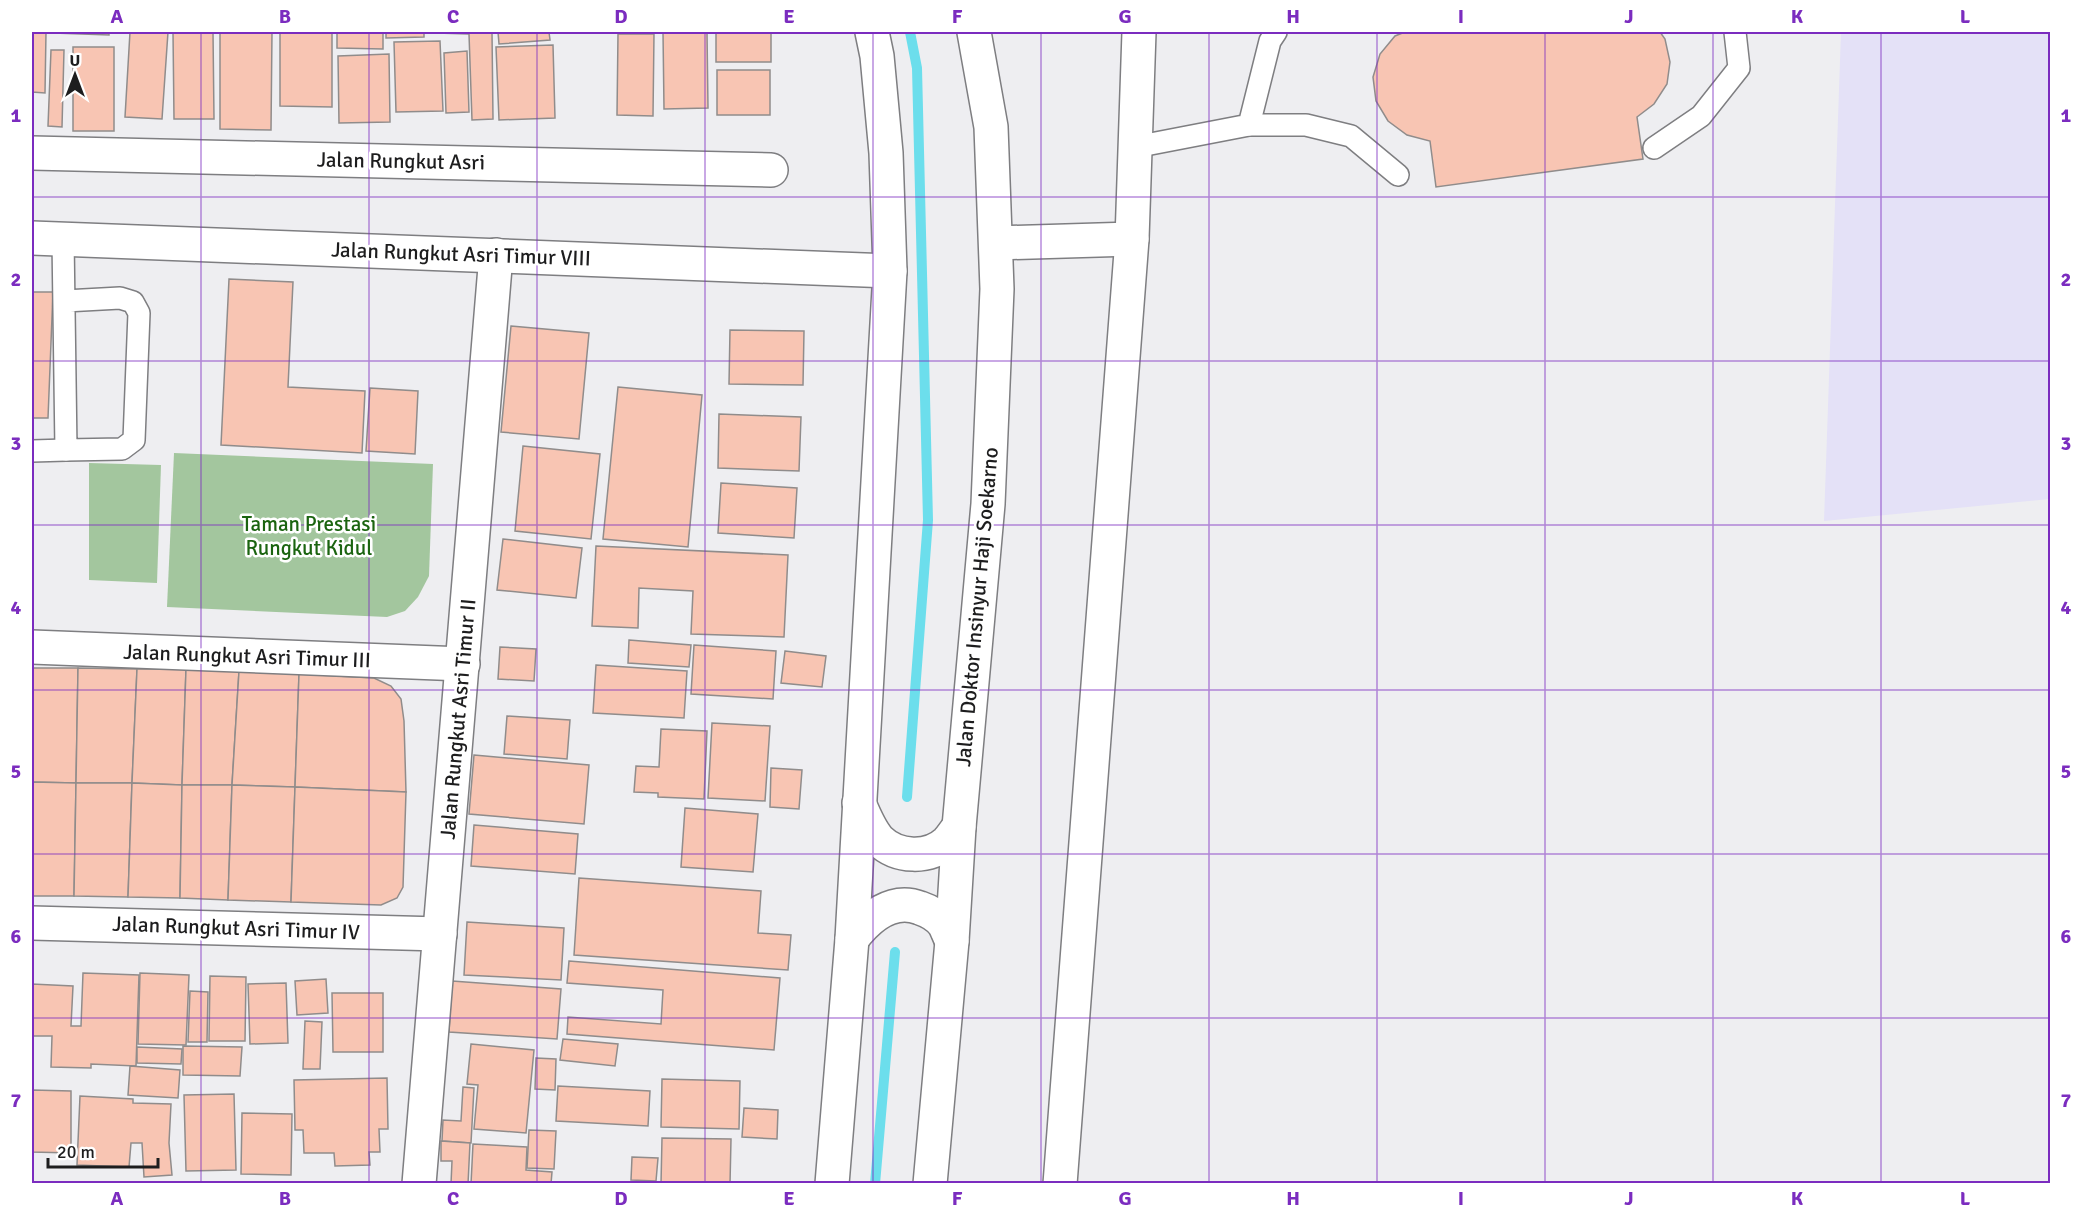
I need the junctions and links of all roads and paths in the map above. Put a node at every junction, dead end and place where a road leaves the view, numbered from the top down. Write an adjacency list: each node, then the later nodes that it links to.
1 (872, 32): 17 (street)
2 (974, 32): 15 (street, Jalan Doktor Insinyur Haji Soekarno)
3 (1139, 32): 7 (street)
4 (1276, 32): 6 (lane)
5 (1735, 32): 8 (lane)
6 (1249, 125): 7 (lane); 11 (lane)
7 (1135, 147): 14 (street)
8 (1654, 148)
9 (32, 153): 10 (street, Jalan Rungkut Asri)
10 (771, 170)
11 (1398, 174)
12 (32, 238): 13 (street, Jalan Rungkut Asri Timur VIII)
13 (63, 239): 16 (street, Jalan Rungkut Asri Timur VIII); 18 (lane)
14 (1132, 239): 15 (street); 32 (street)
15 (996, 243): 24 (street, Jalan Doktor Insinyur Haji Soekarno)
16 (496, 255): 17 (street, Jalan Rungkut Asri Timur VIII); 22 (street, Jalan Rungkut Asri Timur II)
17 (890, 271): 23 (street)
18 (65, 301): 19 (lane); 19 (lane)
19 (66, 450): 20 (lane)
20 (32, 451)
21 (32, 647): 22 (street, Jalan Rungkut Asri Timur III)
22 (463, 664): 26 (street, Jalan Rungkut Asri Timur II)
23 (859, 803): 24 (street); 27 (street)
24 (958, 826): 28 (street, Jalan Doktor Insinyur Haji Soekarno)
25 (32, 923): 26 (street, Jalan Rungkut Asri Timur IV)
26 (440, 934): 29 (street, Jalan Rungkut Asri Timur II)
27 (852, 939): 28 (street); 30 (street)
28 (952, 941): 31 (street, Jalan Doktor Insinyur Haji Soekarno)
29 (419, 1184)
30 (832, 1184)
31 (930, 1184)
32 (1060, 1184)

